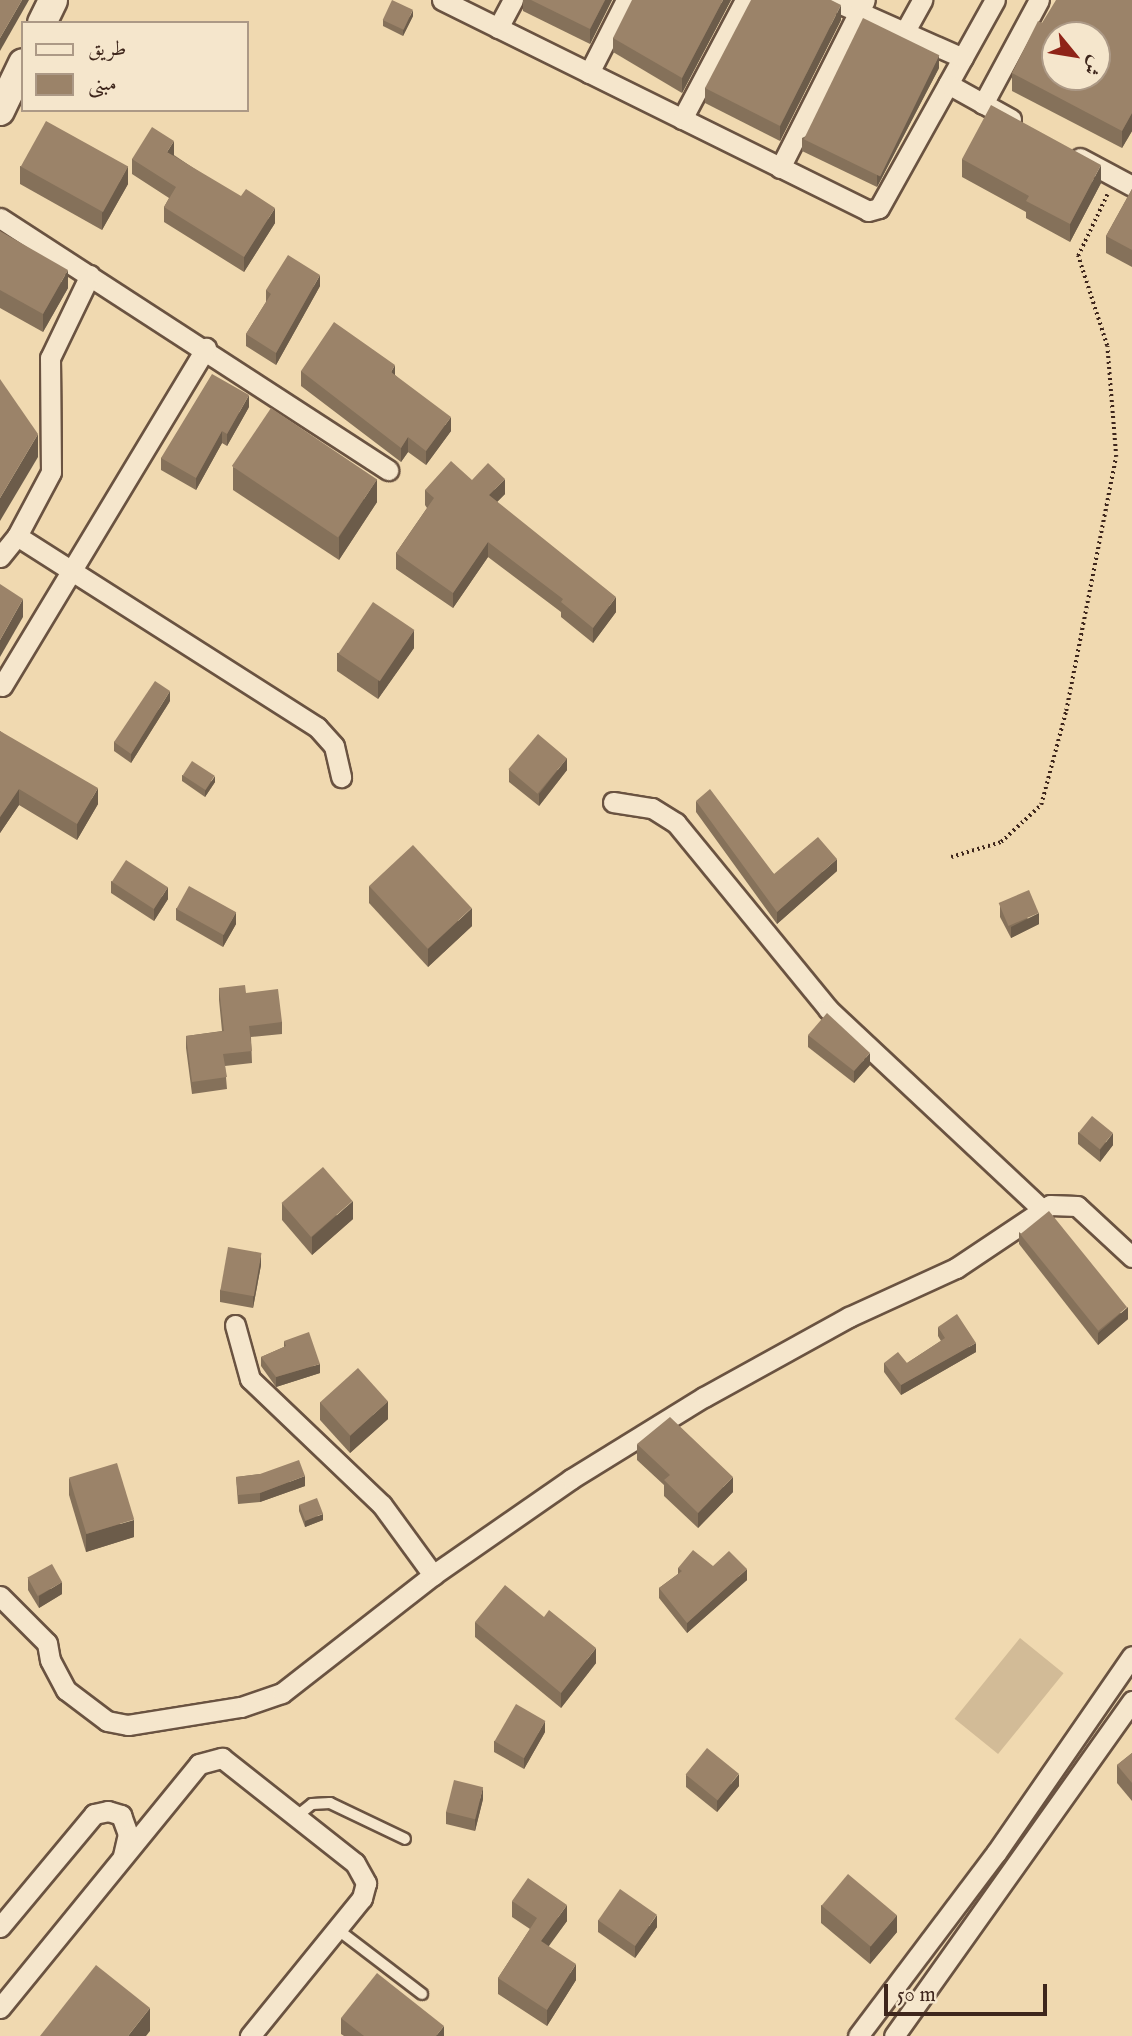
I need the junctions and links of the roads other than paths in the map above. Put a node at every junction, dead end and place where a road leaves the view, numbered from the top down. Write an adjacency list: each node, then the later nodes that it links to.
1 (53, 0): 11 (main road)
2 (442, 0): 12 (street)
3 (513, 0): 12 (street)
4 (626, 0): 16 (street)
5 (744, 0): 20 (street)
6 (832, 0): 10 (street)
7 (922, 0): 13 (street)
8 (995, 0): 14 (street)
9 (1039, 0): 18 (street)
10 (861, 7): 13 (street); 23 (street)
11 (43, 21)
12 (498, 28): 16 (street)
13 (904, 33): 14 (street)
14 (963, 58): 17 (street)
15 (21, 67): 19 (main road)
16 (589, 73): 20 (street)
17 (948, 84): 18 (street); 23 (street)
18 (983, 104): 21 (street)
19 (0, 111)
20 (682, 119): 23 (street)
21 (1031, 130)
22 (1067, 150): 24 (street)
23 (780, 168)
24 (1126, 179)
25 (0, 218): 26 (street)
26 (90, 275): 27 (street); 29 (street)
27 (206, 348): 28 (street); 31 (street)
28 (388, 470)
29 (17, 536): 30 (street); 31 (street)
30 (0, 557)
31 (74, 569): 32 (street); 33 (street)
32 (2, 686)
33 (341, 777)
34 (613, 802): 35 (street)
35 (1043, 1210): 36 (street); 38 (street)
36 (1132, 1257)
37 (235, 1325): 38 (street)
38 (433, 1575): 39 (street)
39 (0, 1596)
40 (1132, 1656): 52 (street)
41 (1132, 1701): 53 (street)
42 (159, 1814): 43 (street); 44 (street); 46 (street)
43 (121, 1815): 46 (street); 47 (street)
44 (298, 1816): 45 (lane); 48 (street)
45 (405, 1839)
46 (123, 1857): 50 (street)
47 (0, 1927)
48 (337, 1929): 49 (lane); 51 (street)
49 (422, 1994)
50 (0, 2008)
51 (250, 2036)
52 (858, 2036)
53 (894, 2036)

